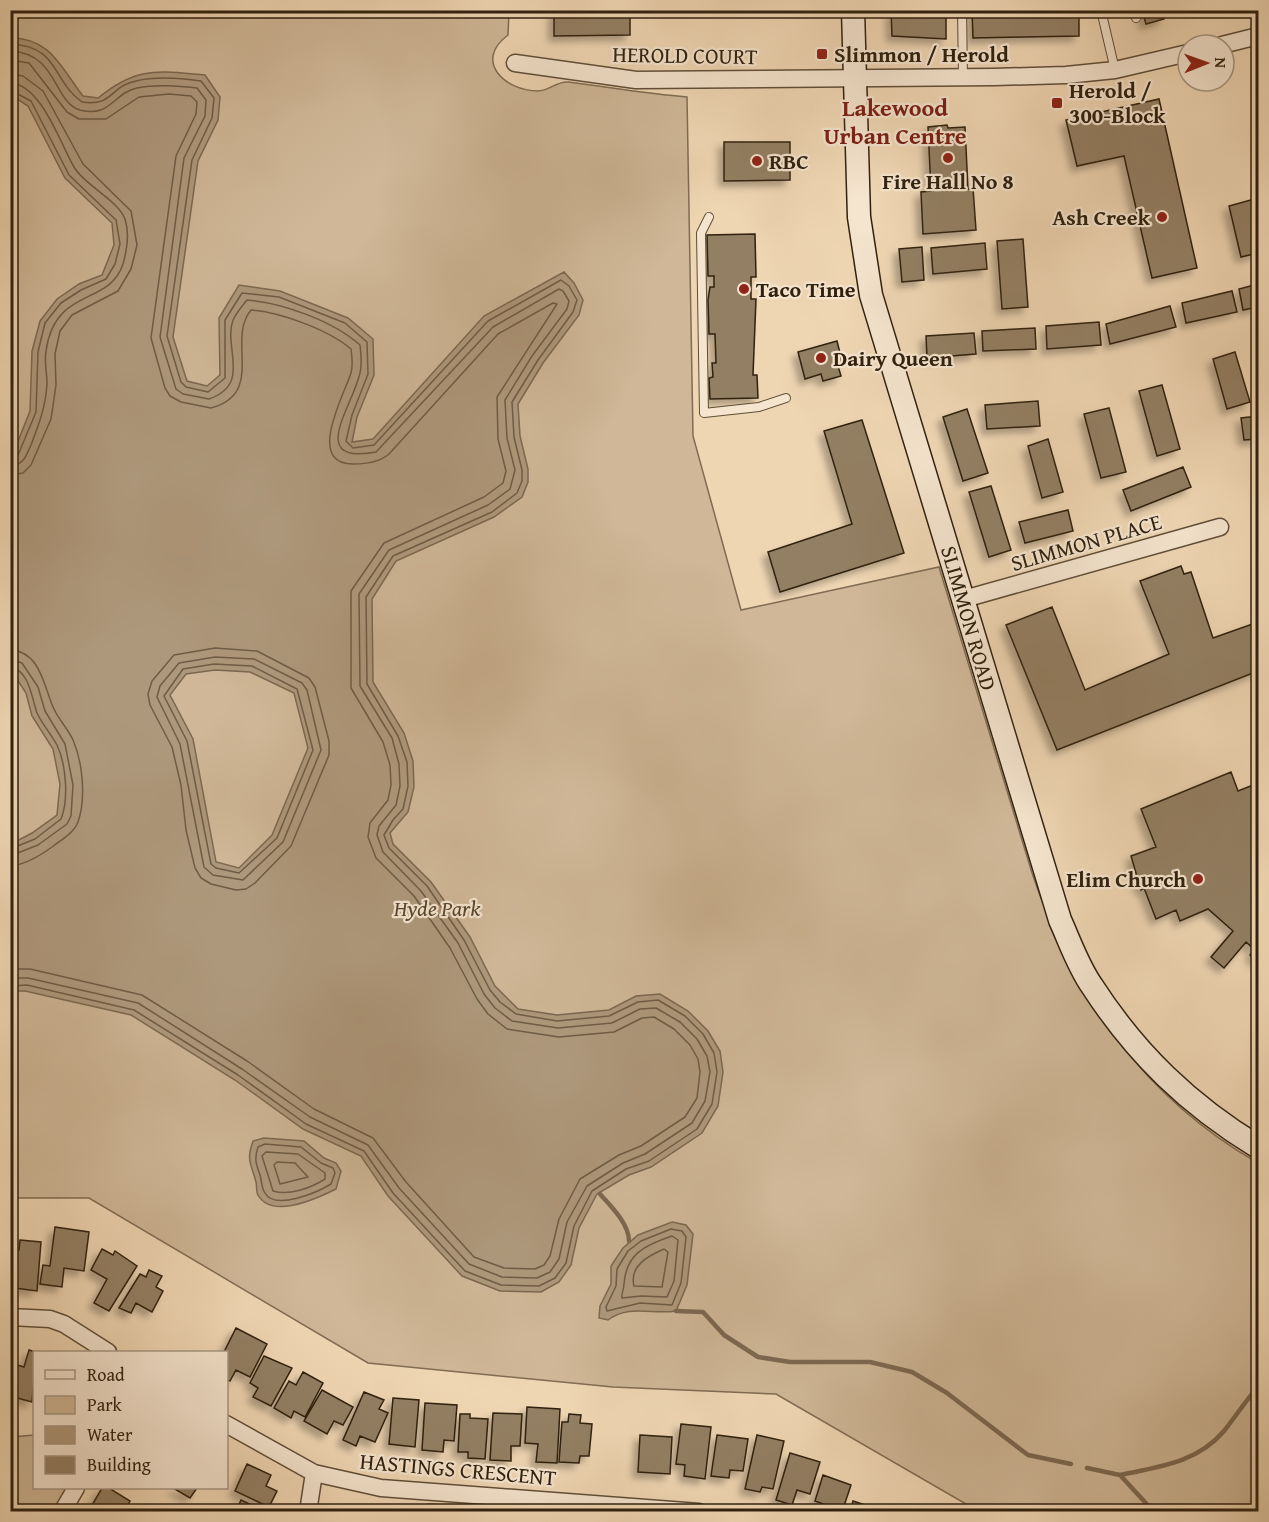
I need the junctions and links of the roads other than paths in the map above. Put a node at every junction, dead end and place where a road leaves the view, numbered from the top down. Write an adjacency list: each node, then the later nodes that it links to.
1 (853, 10): 10 (street, SLIMMON ROAD)
2 (962, 10): 9 (lane)
3 (1101, 10): 8 (lane)
4 (1258, 36): 5 (street)
5 (1236, 42)
6 (1176, 56): 8 (street, HEROLD COURT)
7 (515, 63): 10 (street, HEROLD COURT)
8 (1115, 70): 9 (street, HEROLD COURT)
9 (963, 77): 10 (street, HEROLD COURT)
10 (854, 78): 14 (street, SLIMMON ROAD)
11 (709, 217): 12 (lane)
12 (786, 398)
13 (1220, 527): 14 (street, SLIMMON PLACE)
14 (964, 599): 15 (street, SLIMMON ROAD)
15 (1258, 1147)
16 (10, 1317): 17 (street)
17 (105, 1351)
18 (228, 1425): 19 (street, HASTINGS CRESCENT)
19 (314, 1473): 21 (street, HASTINGS CRESCENT); 23 (street)
20 (75, 1489): 22 (street)
21 (609, 1508): 24 (street, HASTINGS CRESCENT)
22 (62, 1512)
23 (308, 1512)
24 (699, 1512)

